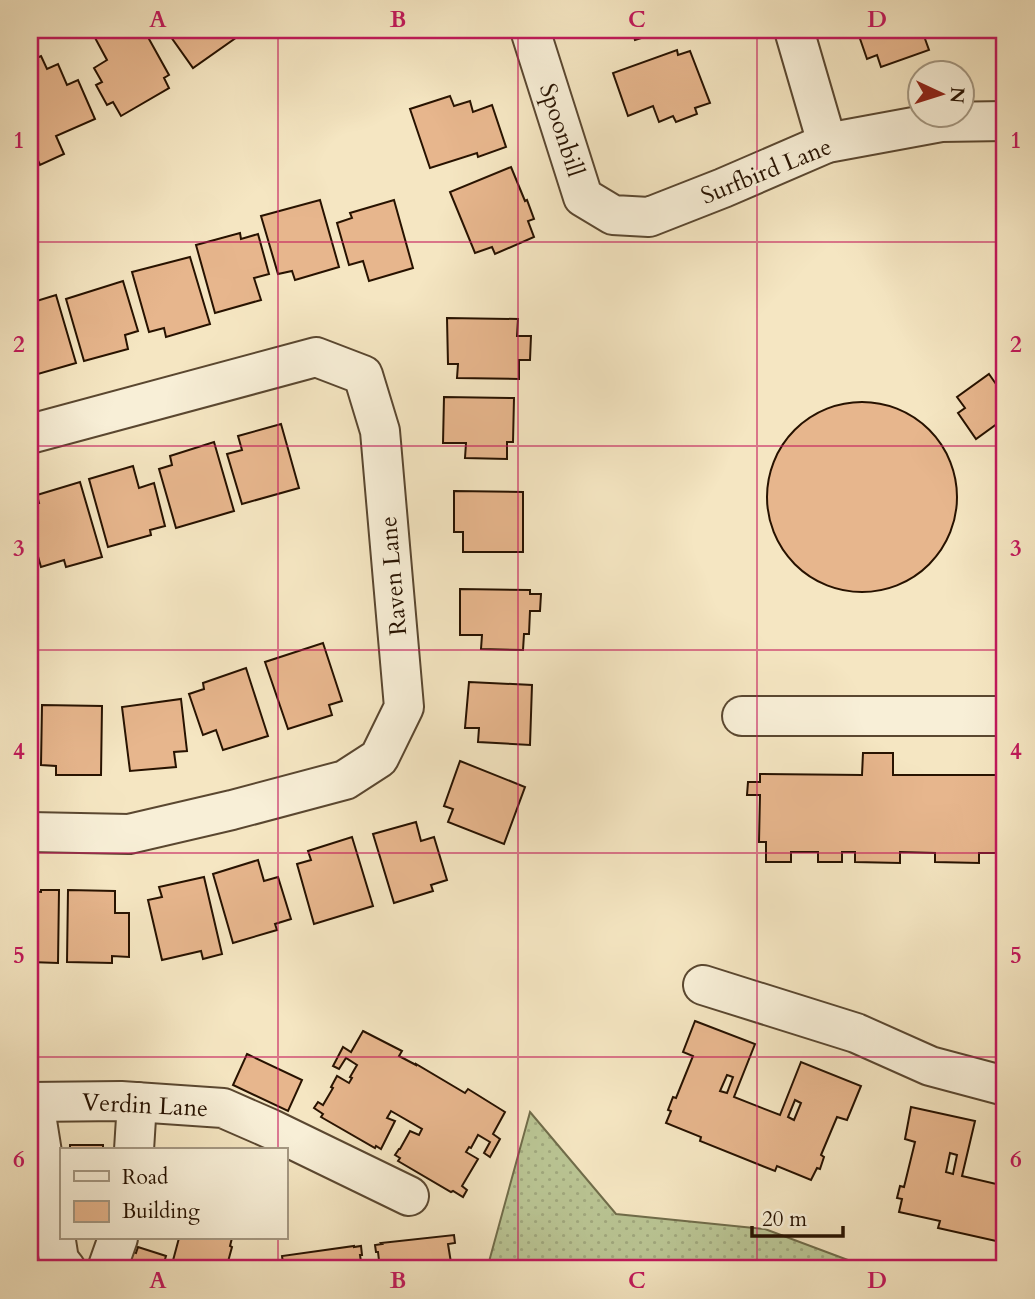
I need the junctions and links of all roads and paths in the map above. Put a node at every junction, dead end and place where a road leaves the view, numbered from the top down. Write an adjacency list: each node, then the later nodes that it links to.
1 (530, 30): 5 (street, Spoonbill)
2 (794, 30): 4 (street)
3 (1005, 121): 4 (street, Surfbird Lane)
4 (827, 143): 5 (street, Surfbird Lane)
5 (613, 215)
6 (30, 434): 9 (street, Raven Lane)
7 (742, 716): 8 (street)
8 (1005, 716)
9 (30, 832)
10 (703, 985): 11 (street)
11 (1005, 1086)
12 (32, 1102): 13 (street, Verdin Lane); 17 (street)
13 (137, 1102): 14 (street); 15 (street, Verdin Lane)
14 (134, 1148)
15 (409, 1196)
16 (117, 1240): 18 (street)
17 (66, 1269)
18 (107, 1269)

